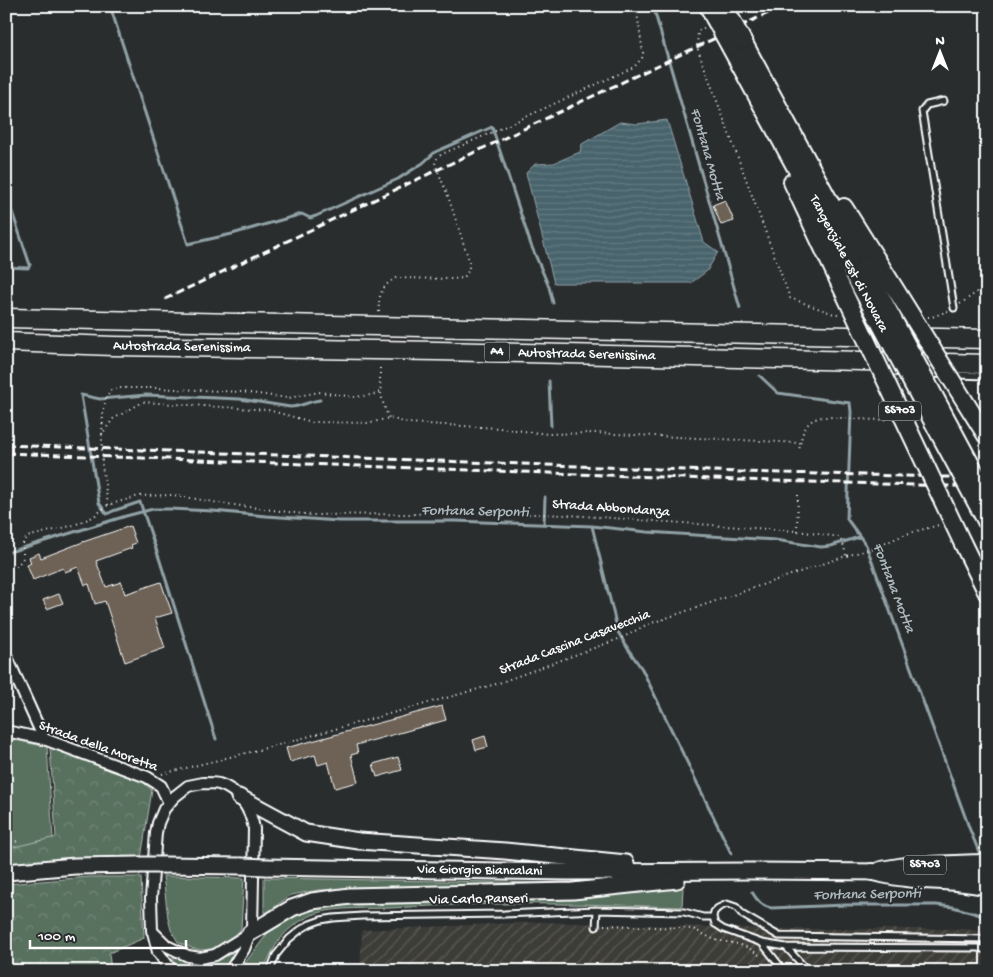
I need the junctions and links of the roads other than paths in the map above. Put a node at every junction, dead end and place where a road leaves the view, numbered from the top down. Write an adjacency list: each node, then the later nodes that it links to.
1 (718, 10): 2 (highway, Tangenziale Est di Novara / SS703, bridge)
2 (768, 101): 4 (highway, Tangenziale Est di Novara / SS703); 4 (highway, SS703)
3 (944, 101): 5 (lane)
4 (858, 269): 14 (highway, SS703, bridge); 15 (highway, Tangenziale Est di Novara / SS703, bridge); 16 (highway, Tangenziale Est di Novara / SS703, bridge); 17 (highway, SS703, bridge)
5 (954, 308)
6 (6, 318): 7 (highway, Autostrada Serenissima / A4)
7 (987, 337)
8 (6, 342): 9 (highway, Autostrada Serenissima / A4)
9 (802, 360): 10 (highway, Autostrada Serenissima / A4); 11 (lane)
10 (987, 364)
11 (860, 368)
12 (870, 369): 13 (lane)
13 (987, 376)
14 (987, 437)
15 (987, 494)
16 (987, 523)
17 (987, 593)
18 (6, 655): 20 (street)
19 (6, 731): 20 (street, Strada della Moretta)
20 (44, 739): 22 (street, Strada della Moretta)
21 (239, 797): 22 (street); 23 (main road); 31 (street)
22 (169, 803): 30 (street)
23 (752, 871): 24 (main road, Via Giorgio Biancalani, bridge); 25 (main road, Via Giorgio Biancalani); 31 (main road)
24 (6, 872)
25 (872, 872): 26 (main road, Via Giorgio Biancalani); 26 (highway, SS703); 26 (highway, SS703)
26 (985, 873)
27 (597, 910): 28 (lane, Via Carlo Panseri); 29 (lane); 38 (lane, Via Carlo Panseri)
28 (713, 918): 32 (lane); 33 (lane, Via Carlo Panseri)
29 (596, 926)
30 (152, 931): 31 (street); 36 (street)
31 (250, 934): 37 (street)
32 (987, 939)
33 (762, 943): 34 (lane, Via Carlo Panseri); 39 (lane)
34 (786, 947): 35 (lane, Via Carlo Panseri); 40 (lane)
35 (987, 950)
36 (172, 971)
37 (230, 971)
38 (270, 971)
39 (784, 971)
40 (808, 971)

